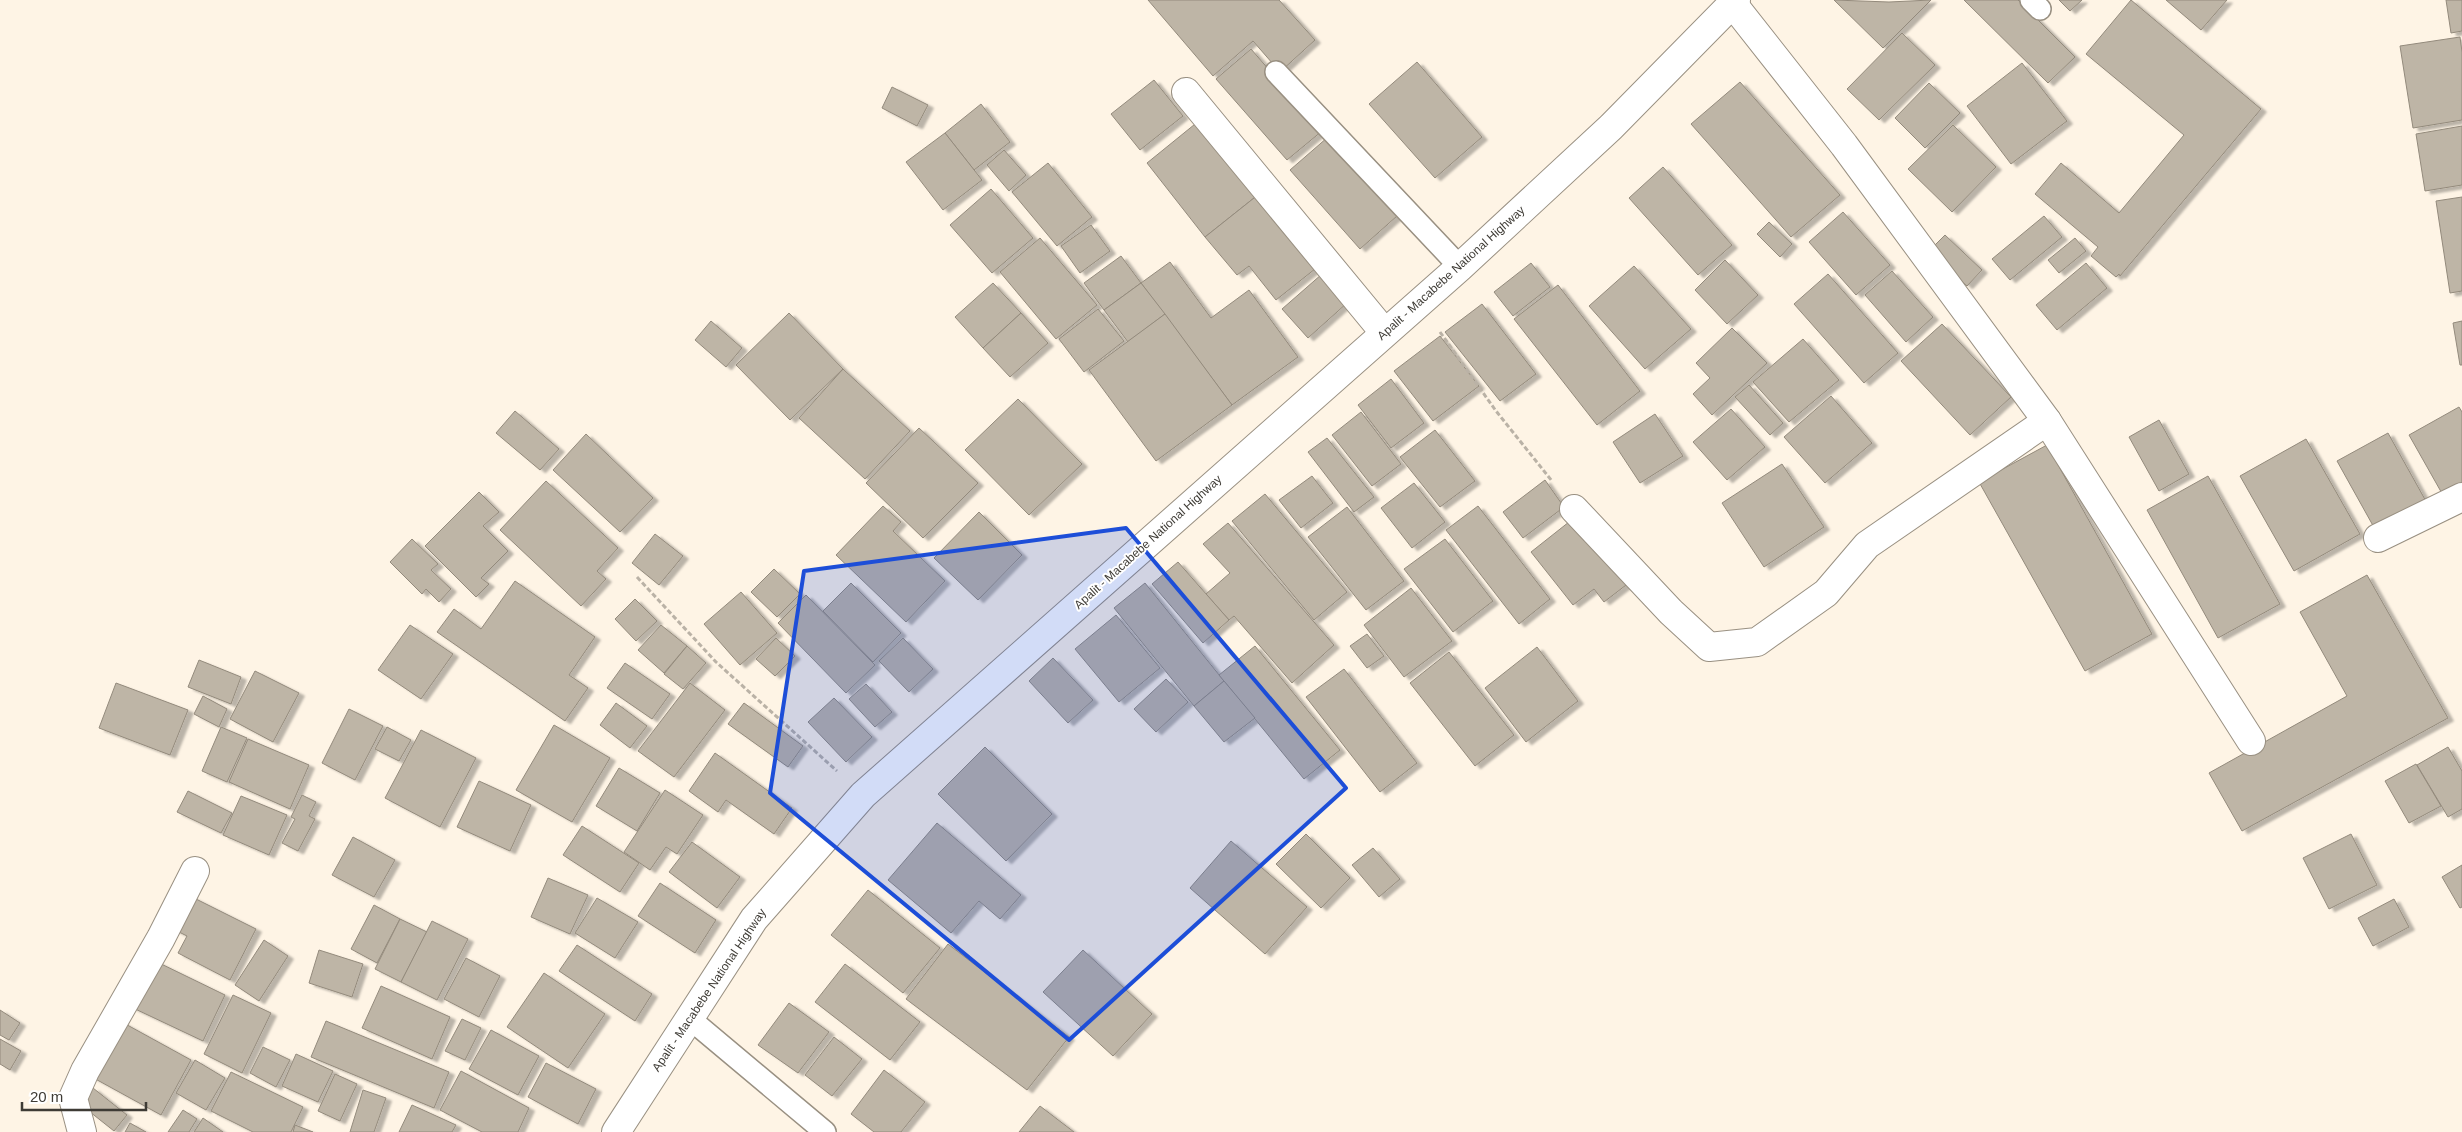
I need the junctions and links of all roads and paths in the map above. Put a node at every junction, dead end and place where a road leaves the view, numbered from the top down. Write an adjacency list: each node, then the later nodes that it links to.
1 (1734, 2): 4 (street, Apalit - Macabebe National Highway); 7 (street)
2 (1276, 72): 4 (lane)
3 (1186, 92): 6 (street)
4 (1460, 267): 5 (street, Apalit - Macabebe National Highway)
5 (1418, 304): 6 (street, Apalit - Macabebe National Highway); 9 (path)
6 (1384, 332): 13 (street, Apalit - Macabebe National Highway)
7 (2047, 421): 9 (street); 12 (street)
8 (2462, 497): 10 (street)
9 (1574, 509)
10 (2378, 538)
11 (637, 577): 13 (path)
12 (2251, 741)
13 (863, 795): 15 (street, Apalit - Macabebe National Highway)
14 (196, 871): 16 (street)
15 (689, 1018): 17 (street, Apalit - Macabebe National Highway); 18 (lane)
16 (82, 1132)
17 (616, 1132)
18 (825, 1132)

